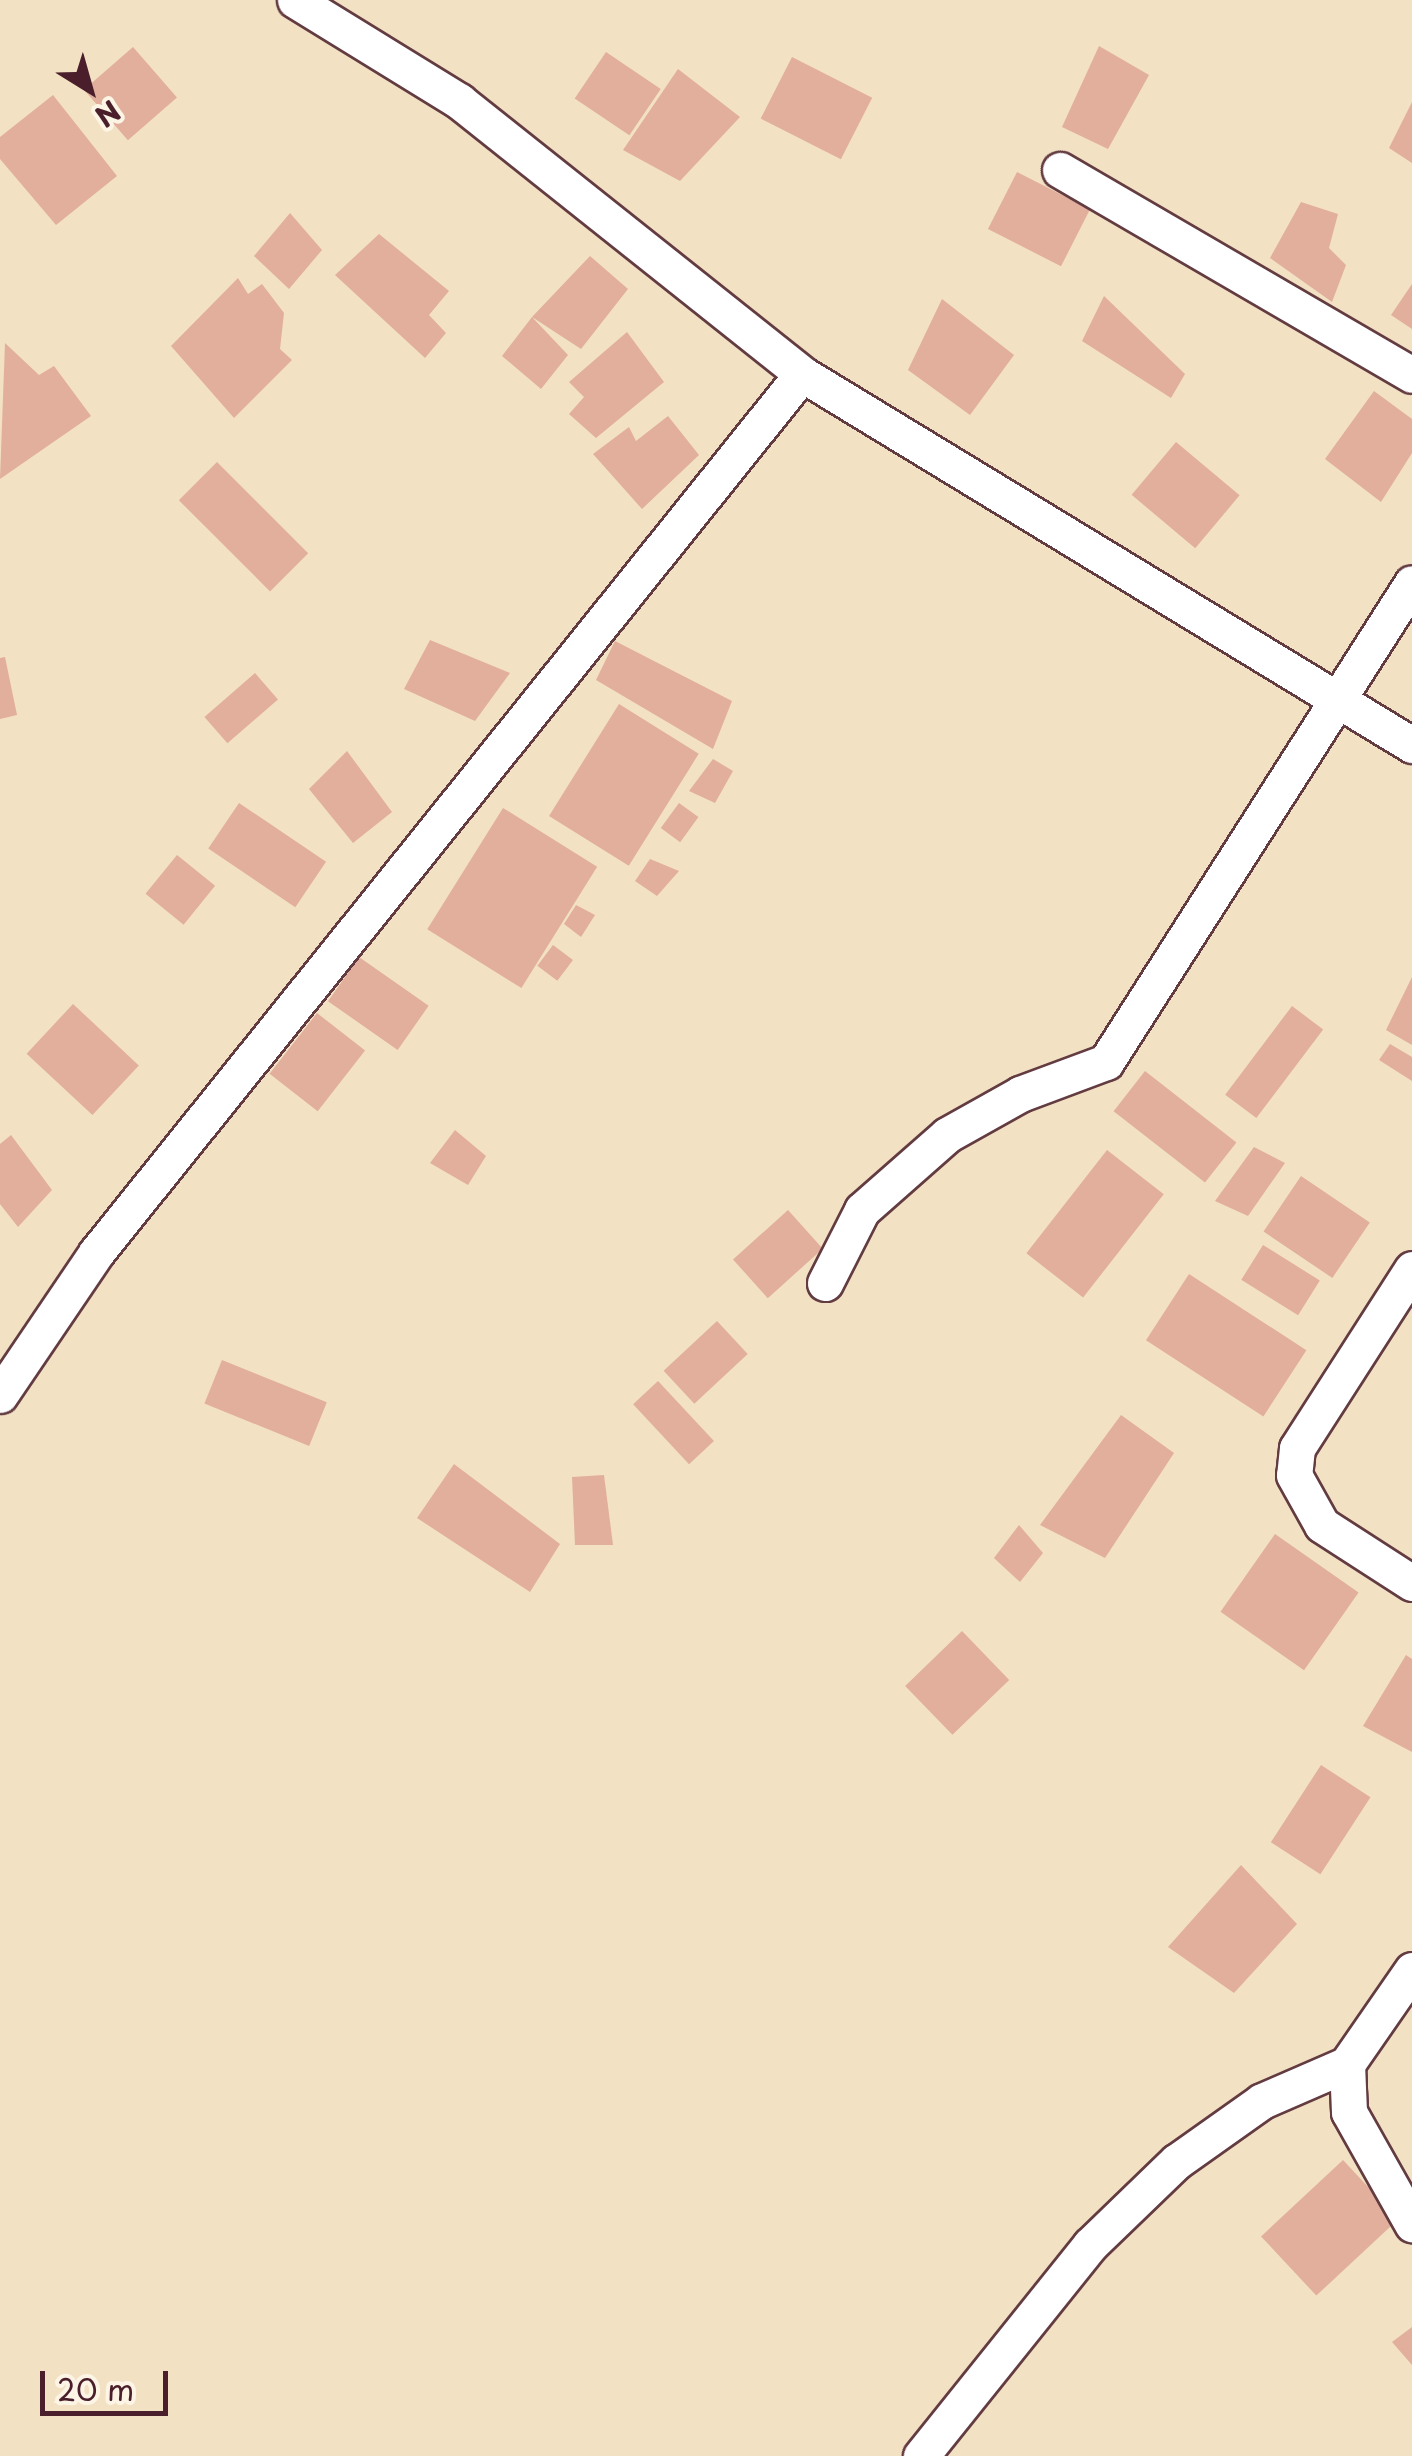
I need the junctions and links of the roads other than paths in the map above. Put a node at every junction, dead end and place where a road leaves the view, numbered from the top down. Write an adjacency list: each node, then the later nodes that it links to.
1 (295, 0): 3 (street)
2 (1060, 170): 4 (street)
3 (802, 374): 6 (street); 10 (street)
4 (1412, 375)
5 (1412, 583): 6 (street)
6 (1336, 698): 7 (street); 9 (street)
7 (1412, 745)
8 (1412, 1269): 11 (street)
9 (825, 1283)
10 (0, 1395)
11 (1412, 1583)
12 (1412, 1970): 13 (street)
13 (1346, 2064): 14 (street); 15 (street)
14 (1412, 2224)
15 (920, 2456)

